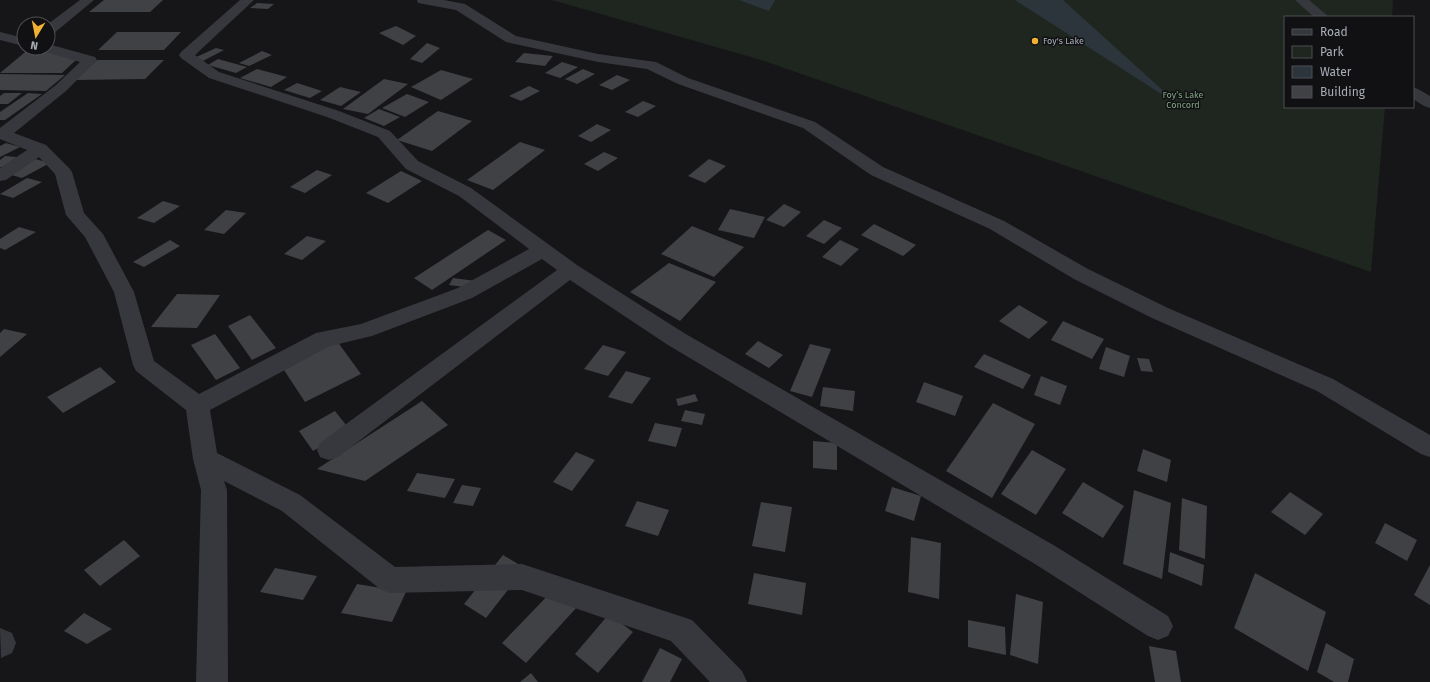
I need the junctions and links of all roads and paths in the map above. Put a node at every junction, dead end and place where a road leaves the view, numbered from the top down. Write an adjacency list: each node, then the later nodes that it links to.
1 (88, 0): 6 (street)
2 (248, 0): 14 (street)
3 (423, 0): 17 (street)
4 (1301, 0): 5 (street)
5 (1321, 16)
6 (56, 25)
7 (0, 36): 8 (street)
8 (16, 40)
9 (56, 51): 12 (street)
10 (1414, 93): 11 (street)
11 (1430, 103)
12 (40, 150): 13 (street); 16 (street)
13 (0, 176)
14 (542, 250): 15 (street); 16 (street)
15 (570, 270): 18 (street); 20 (street)
16 (197, 406): 19 (street)
17 (1430, 447)
18 (329, 450)
19 (206, 459): 21 (street); 22 (street)
20 (1158, 626)
21 (212, 682)
22 (731, 682)

